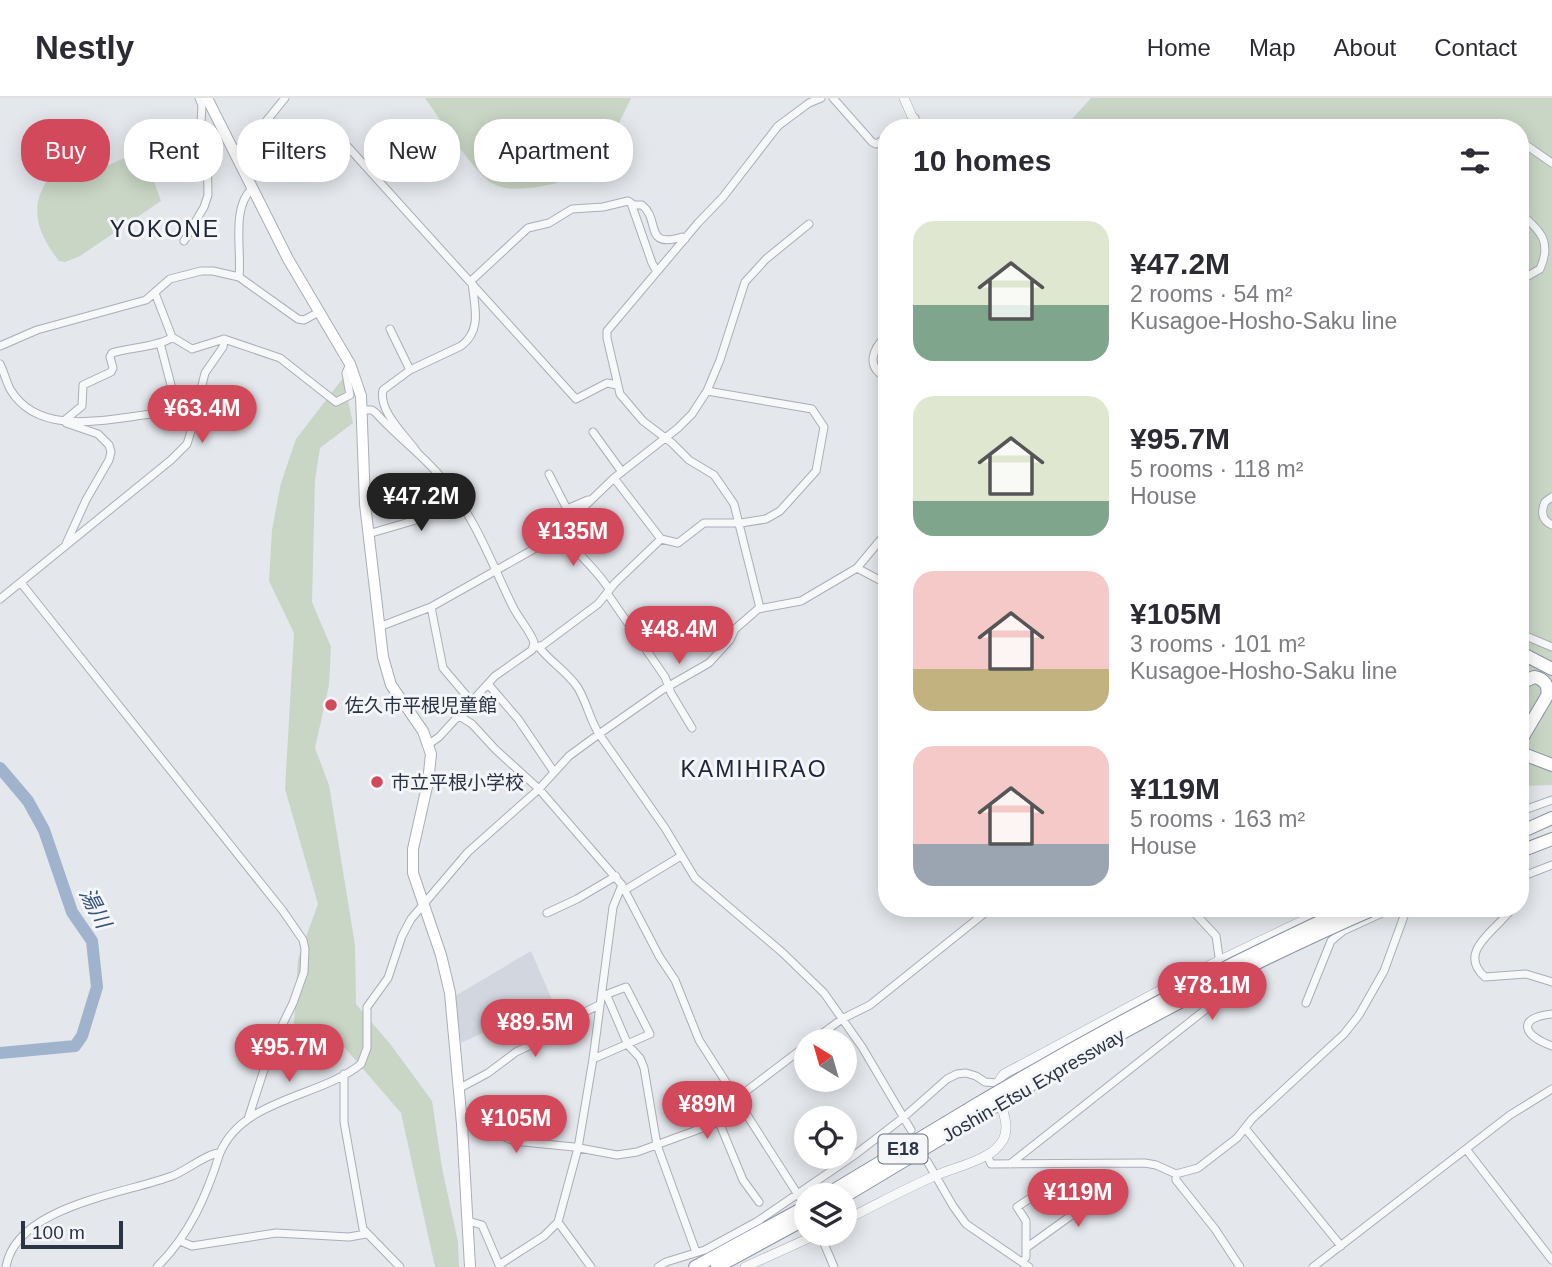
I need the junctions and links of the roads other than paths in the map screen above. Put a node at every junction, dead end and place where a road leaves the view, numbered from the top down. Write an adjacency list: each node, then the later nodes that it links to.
1 (199, 98): 18 (street)
2 (207, 98): 11 (main road)
3 (285, 98): 11 (street)
4 (821, 98): 17 (street)
5 (833, 98): 8 (street)
6 (904, 98): 7 (street)
7 (914, 119)
8 (878, 143)
9 (1529, 147): 12 (street)
10 (350, 149): 22 (street)
11 (233, 150): 13 (main road)
12 (1552, 163)
13 (252, 189): 21 (street); 24 (main road)
14 (631, 203): 17 (street); 19 (street); 22 (street)
15 (1529, 221): 20 (street)
16 (809, 224): 37 (street)
17 (685, 239): 19 (street)
18 (184, 241)
19 (657, 272): 36 (street)
20 (1529, 275)
21 (239, 277): 23 (street); 24 (street)
22 (472, 284): 33 (street); 36 (street)
23 (155, 293): 26 (street); 30 (street)
24 (319, 312): 32 (main road)
25 (390, 329): 33 (street)
26 (173, 337): 27 (street); 28 (street)
27 (224, 339): 32 (street); 39 (street)
28 (160, 343): 35 (street); 40 (street)
29 (878, 344): 34 (street)
30 (0, 346)
31 (0, 364): 40 (street)
32 (350, 364): 38 (main road)
33 (410, 370): 43 (street)
34 (878, 371)
35 (171, 384)
36 (617, 385): 42 (street)
37 (707, 391): 42 (street); 50 (street)
38 (363, 410): 43 (street); 53 (main road)
39 (184, 414): 40 (street); 56 (street)
40 (65, 419): 56 (street)
41 (593, 432): 44 (street)
42 (666, 438): 44 (street); 50 (street)
43 (417, 452): 47 (street)
44 (622, 472): 46 (street)
45 (549, 474): 49 (street)
46 (614, 478): 49 (street); 54 (street)
47 (457, 496): 53 (street); 58 (street)
48 (1552, 497): 51 (street)
49 (591, 499): 52 (street)
50 (738, 523): 54 (street); 64 (street)
51 (1552, 524)
52 (559, 531): 58 (street); 61 (street)
53 (368, 534): 65 (main road)
54 (661, 539): 61 (street)
55 (878, 543): 57 (street)
56 (64, 548): 60 (street)
57 (857, 568): 59 (street); 64 (street)
58 (498, 571): 63 (street); 67 (street)
59 (878, 579)
60 (21, 583): 62 (street); 126 (street)
61 (608, 591): 67 (street); 73 (street)
62 (0, 599)
63 (431, 607): 65 (street); 74 (street)
64 (760, 608): 73 (street)
65 (379, 627): 79 (main road)
66 (1529, 637): 68 (street)
67 (536, 647): 72 (street); 78 (street)
68 (1552, 647)
69 (1529, 657): 70 (highway)
70 (1552, 669)
71 (1529, 679): 76 (highway)
72 (488, 684): 74 (street); 82 (street)
73 (669, 687): 77 (street); 78 (street)
74 (471, 701): 75 (street)
75 (458, 715): 79 (street); 83 (street)
76 (1529, 726)
77 (692, 728)
78 (600, 734): 82 (street); 92 (street)
79 (429, 744): 97 (main road)
80 (1529, 756): 81 (highway)
81 (1552, 765)
82 (554, 772): 83 (street)
83 (539, 789): 95 (street); 97 (street)
84 (1552, 800): 85 (street)
85 (1529, 808)
86 (1552, 818): 88 (highway)
87 (1552, 827): 89 (highway)
88 (1529, 828)
89 (1529, 836)
90 (1552, 841): 91 (highway)
91 (1529, 848)
92 (681, 856): 96 (street); 113 (street)
93 (1552, 865): 94 (street)
94 (1529, 874)
95 (615, 876): 96 (street); 98 (street)
96 (624, 887): 109 (street); 123 (street)
97 (423, 904): 119 (street); 121 (main road)
98 (547, 913)
99 (980, 917): 113 (street)
100 (1198, 917): 107 (street)
101 (1310, 917): 107 (street)
102 (1331, 917): 124 (highway, Joshin-Etsu Expressway / E18, bridge)
103 (1356, 917): 124 (highway, Joshin-Etsu Expressway / E18, bridge)
104 (1373, 917): 110 (street)
105 (1404, 917): 129 (street)
106 (1503, 917): 108 (street)
107 (1218, 961): 120 (street); 137 (street)
108 (1552, 982)
109 (604, 995): 111 (street); 115 (street); 115 (street)
110 (1306, 1003)
111 (599, 1005): 118 (street); 121 (street)
112 (1552, 1014): 116 (street)
113 (842, 1019): 114 (street); 125 (street)
114 (828, 1029)
115 (628, 1045): 118 (street); 131 (street)
116 (1552, 1046)
117 (794, 1055): 123 (street)
118 (593, 1059): 132 (street)
119 (344, 1074): 126 (street); 153 (street)
120 (998, 1083): 125 (street); 135 (street)
121 (458, 1089): 128 (main road)
122 (1552, 1089): 133 (street)
123 (737, 1098): 127 (street); 142 (street)
124 (982, 1107): 141 (highway, Joshin-Etsu Expressway / E18); 143 (highway, Joshin-Etsu Expressway / E18)
125 (904, 1117): 130 (street); 140 (street)
126 (248, 1119): 134 (street)
127 (719, 1122): 131 (street); 147 (street)
128 (462, 1124): 132 (street); 150 (main road)
129 (1245, 1128): 138 (street); 157 (street)
130 (911, 1130)
131 (657, 1145): 132 (street); 159 (street)
132 (578, 1148): 151 (street)
133 (1466, 1149): 157 (street); 160 (street)
134 (220, 1153): 154 (street); 162 (street)
135 (987, 1155): 137 (street); 139 (street)
136 (927, 1161): 139 (street)
137 (1010, 1164): 138 (street)
138 (1176, 1174): 173 (street)
139 (935, 1176): 149 (street); 161 (street)
140 (813, 1183)
141 (847, 1183)
142 (794, 1187)
143 (857, 1188)
144 (1064, 1192): 158 (street)
145 (794, 1196): 159 (street)
146 (1029, 1199): 158 (street)
147 (759, 1202)
148 (794, 1210): 169 (highway)
149 (857, 1214)
150 (468, 1221): 163 (street); 166 (main road)
151 (558, 1222): 163 (street); 167 (street)
152 (794, 1225): 170 (highway)
153 (366, 1234): 154 (street); 165 (street)
154 (180, 1241): 164 (street)
155 (794, 1245): 171 (street)
156 (824, 1246): 172 (street)
157 (1341, 1246): 174 (street)
158 (1026, 1248): 161 (street)
159 (696, 1252): 168 (street)
160 (1552, 1260)
161 (1026, 1265)
162 (4, 1266)
163 (500, 1266)
164 (157, 1267)
165 (400, 1267)
166 (470, 1267)
167 (591, 1267)
168 (658, 1267)
169 (695, 1267)
170 (717, 1267)
171 (745, 1267)
172 (834, 1267)
173 (1240, 1267)
174 (1313, 1267)

